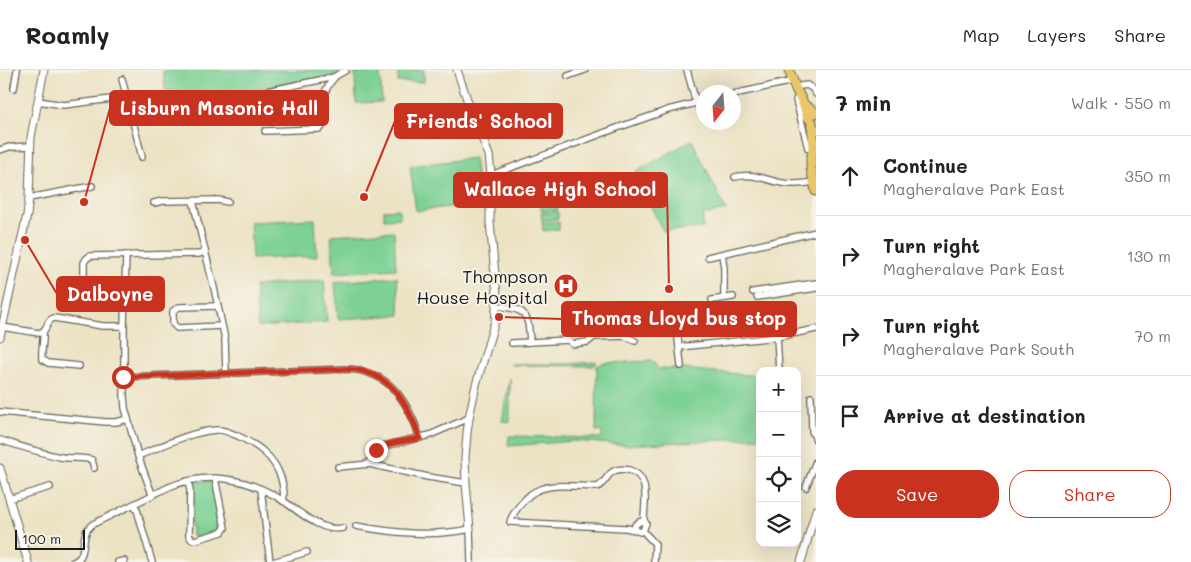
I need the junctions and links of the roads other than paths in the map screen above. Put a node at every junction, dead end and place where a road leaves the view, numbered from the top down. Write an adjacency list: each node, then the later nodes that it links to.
1 (17, 70): 11 (street)
2 (44, 70): 16 (street)
3 (346, 70): 9 (street)
4 (456, 70): 25 (street)
5 (585, 70): 8 (street)
6 (687, 70): 18 (street)
7 (789, 70): 12 (main road)
8 (568, 76)
9 (334, 77): 17 (street); 20 (street)
10 (122, 79): 15 (street)
11 (14, 88)
12 (797, 92): 13 (street); 14 (street); 19 (main road)
13 (741, 94)
14 (816, 94)
15 (127, 97): 16 (street); 24 (street)
16 (38, 101): 22 (street)
17 (219, 101)
18 (696, 103): 25 (street)
19 (812, 122): 21 (main road)
20 (265, 131)
21 (813, 145): 28 (main road)
22 (30, 146): 23 (street); 29 (street)
23 (0, 150)
24 (142, 157)
25 (491, 174): 45 (street)
26 (735, 177): 28 (street)
27 (92, 186): 29 (street)
28 (815, 187)
29 (29, 198): 46 (street)
30 (193, 201): 31 (street); 32 (street); 34 (street)
31 (228, 202)
32 (154, 203)
33 (816, 232): 35 (street)
34 (205, 252): 36 (street); 44 (street)
35 (722, 254): 37 (street); 42 (street)
36 (126, 255): 38 (street); 47 (street)
37 (708, 257)
38 (84, 278)
39 (816, 283): 40 (street)
40 (816, 288)
41 (733, 297): 42 (street)
42 (724, 298): 43 (street)
43 (712, 300)
44 (218, 306): 48 (street); 48 (street)
45 (497, 306): 56 (street); 66 (street)
46 (3, 312): 49 (street)
47 (124, 326): 52 (street); 63 (street)
48 (222, 326): 62 (street)
49 (2, 327): 52 (street); 53 (street)
50 (677, 329): 58 (street)
51 (816, 329): 54 (street)
52 (43, 332): 59 (street)
53 (0, 337)
54 (777, 337): 58 (street); 61 (street)
55 (634, 338): 56 (street)
56 (530, 342): 57 (street)
57 (512, 343)
58 (679, 347): 60 (street)
59 (79, 366)
60 (681, 366)
61 (779, 367)
62 (226, 373): 63 (street); 68 (street)
63 (123, 377): 67 (street)
64 (811, 397): 70 (street)
65 (0, 412): 67 (street)
66 (469, 418): 68 (street); 79 (street)
67 (128, 419): 71 (street)
68 (420, 438): 73 (street)
69 (0, 440): 76 (street)
70 (816, 440)
71 (138, 456): 83 (street); 85 (street)
72 (816, 461): 81 (street)
73 (369, 464): 74 (street); 79 (street)
74 (338, 467)
75 (0, 468): 84 (street)
76 (94, 468)
77 (215, 478): 78 (street); 78 (street); 82 (street)
78 (188, 481): 83 (street)
79 (466, 483): 91 (street)
80 (50, 487): 84 (street)
81 (806, 487)
82 (261, 489): 85 (street); 98 (street)
83 (152, 494): 86 (street)
84 (9, 499): 96 (street)
85 (283, 501): 90 (street)
86 (134, 504): 95 (street); 97 (street)
87 (816, 510): 101 (street)
88 (644, 521): 92 (street); 92 (street); 93 (street)
89 (356, 526): 91 (street)
90 (343, 528)
91 (470, 529): 99 (street)
92 (636, 530): 93 (street)
93 (643, 531): 100 (street)
94 (307, 552): 98 (street)
95 (77, 561)
96 (28, 562)
97 (152, 562)
98 (272, 562)
99 (471, 562)
100 (654, 562)
101 (801, 562)

